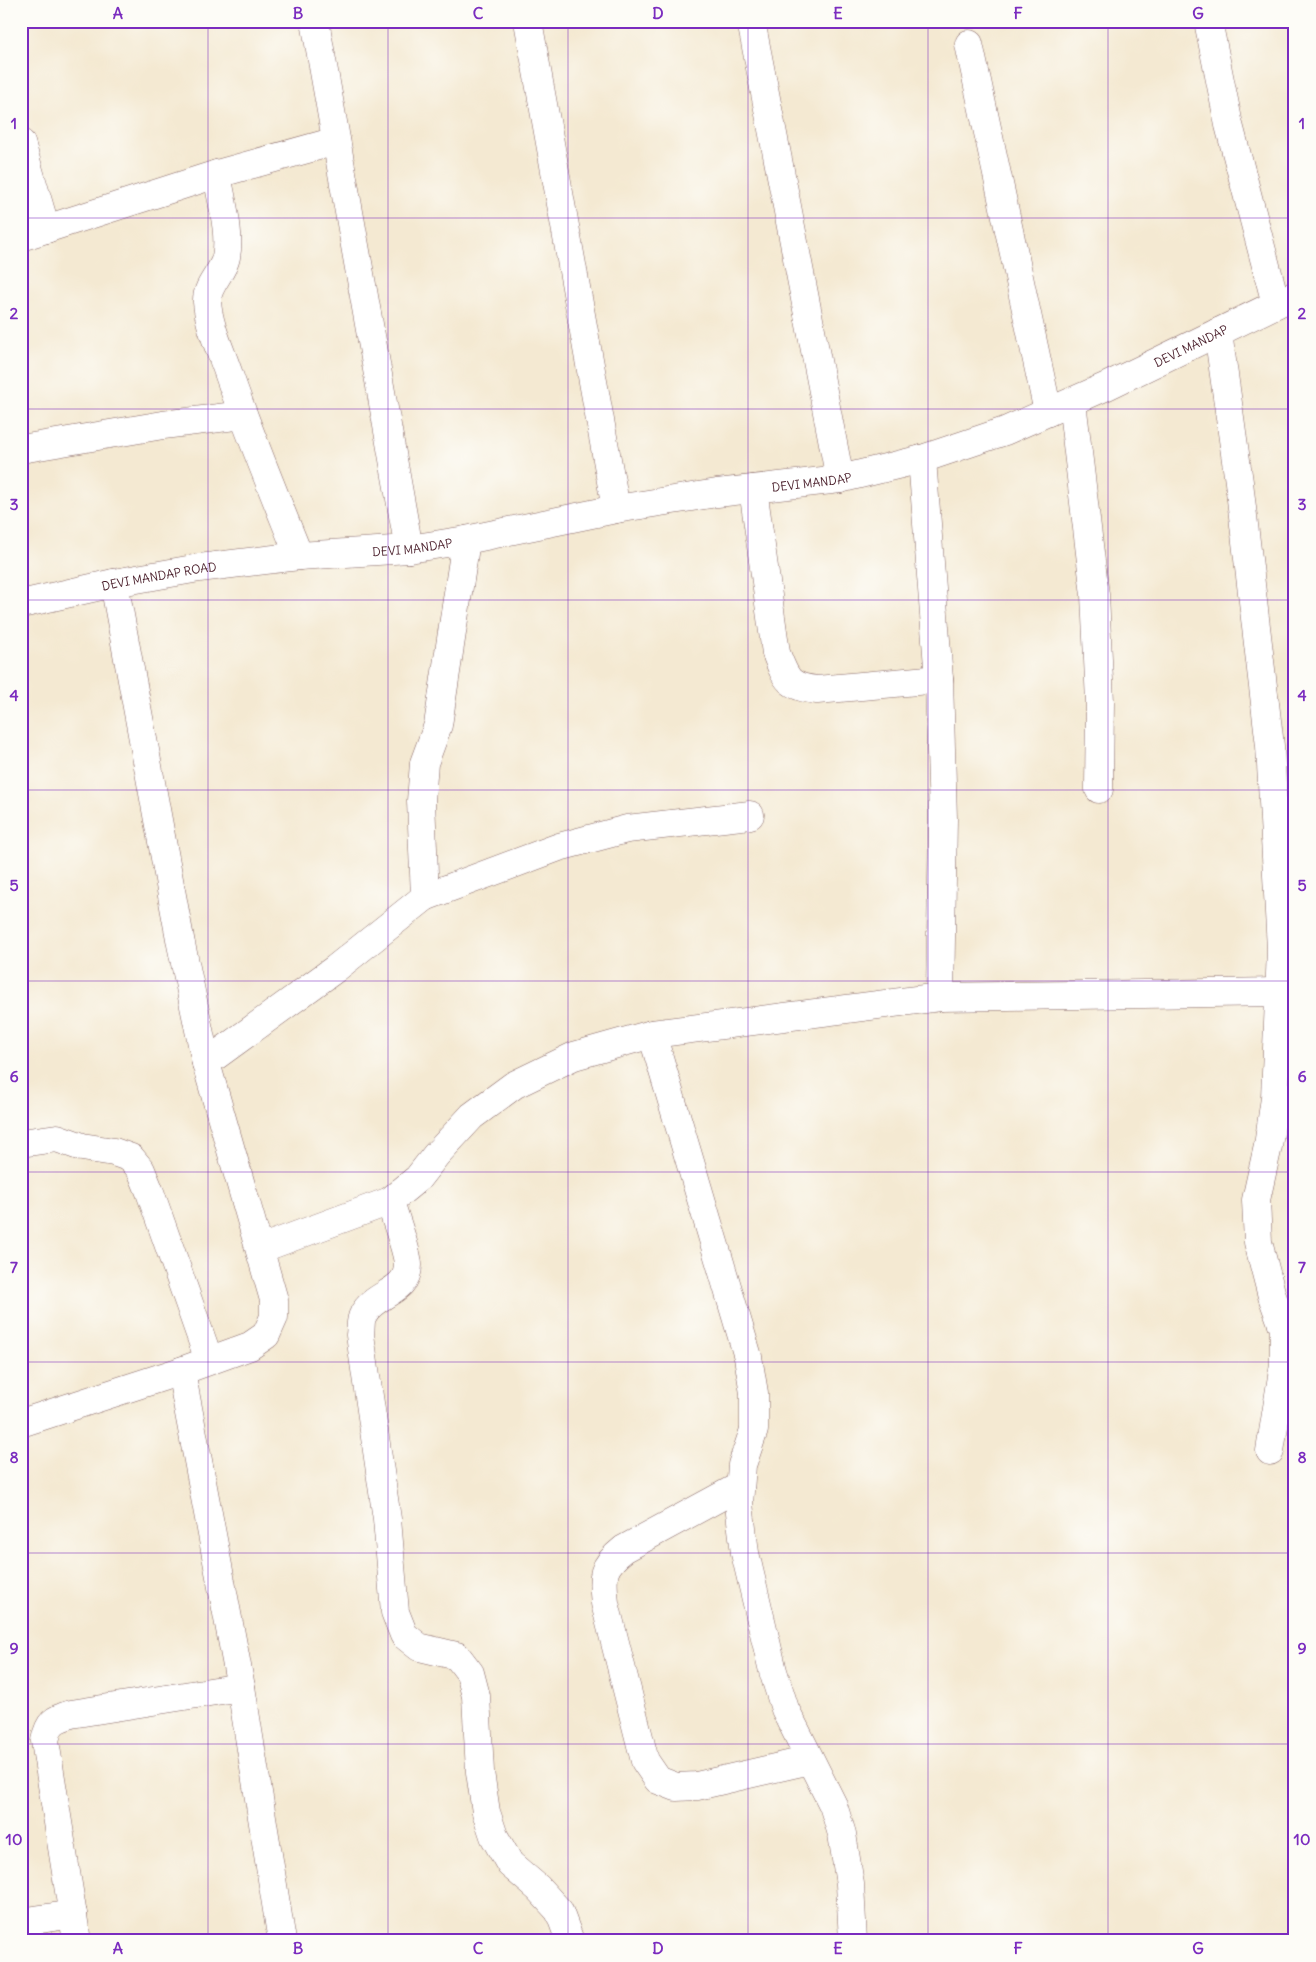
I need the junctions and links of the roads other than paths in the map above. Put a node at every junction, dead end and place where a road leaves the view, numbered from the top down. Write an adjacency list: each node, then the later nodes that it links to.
1 (315, 21): 6 (street)
2 (528, 21): 18 (street)
3 (751, 21): 16 (street)
4 (1208, 21): 10 (street)
5 (969, 44): 12 (street)
6 (336, 141): 8 (street); 20 (street)
7 (21, 143): 9 (street)
8 (216, 174): 9 (street); 13 (street)
9 (34, 233)
10 (1285, 300): 11 (street, DEVI MANDAP)
11 (1218, 332): 12 (street, DEVI MANDAP); 28 (street)
12 (1060, 407): 15 (street, DEVI MANDAP); 25 (street)
13 (243, 415): 14 (street); 21 (street)
14 (21, 449)
15 (922, 459): 16 (street, DEVI MANDAP); 24 (street)
16 (840, 479): 17 (street, DEVI MANDAP)
17 (753, 489): 18 (street, DEVI MANDAP); 24 (street)
18 (616, 509): 19 (street, DEVI MANDAP)
19 (466, 540): 20 (street, DEVI MANDAP); 27 (street)
20 (409, 549): 21 (street, DEVI MANDAP)
21 (299, 556): 22 (street, DEVI MANDAP ROAD)
22 (114, 583): 23 (street, DEVI MANDAP ROAD); 31 (street)
23 (21, 604)
24 (939, 679): 29 (street)
25 (1099, 789)
26 (750, 815): 27 (street)
27 (425, 897): 31 (street)
28 (1280, 992): 29 (street); 38 (street)
29 (940, 997): 30 (street)
30 (652, 1034): 33 (street); 39 (street)
31 (206, 1064): 34 (street)
32 (21, 1144): 35 (street)
33 (390, 1201): 34 (street); 46 (street)
34 (260, 1249): 35 (street)
35 (209, 1360): 36 (street)
36 (181, 1371): 37 (street); 40 (street)
37 (21, 1423)
38 (1270, 1451)
39 (740, 1486): 41 (street); 41 (street)
40 (241, 1687): 42 (street); 45 (street)
41 (810, 1760): 47 (street)
42 (73, 1914): 43 (street); 44 (street)
43 (21, 1922)
44 (77, 1941)
45 (282, 1941)
46 (570, 1941)
47 (853, 1941)

